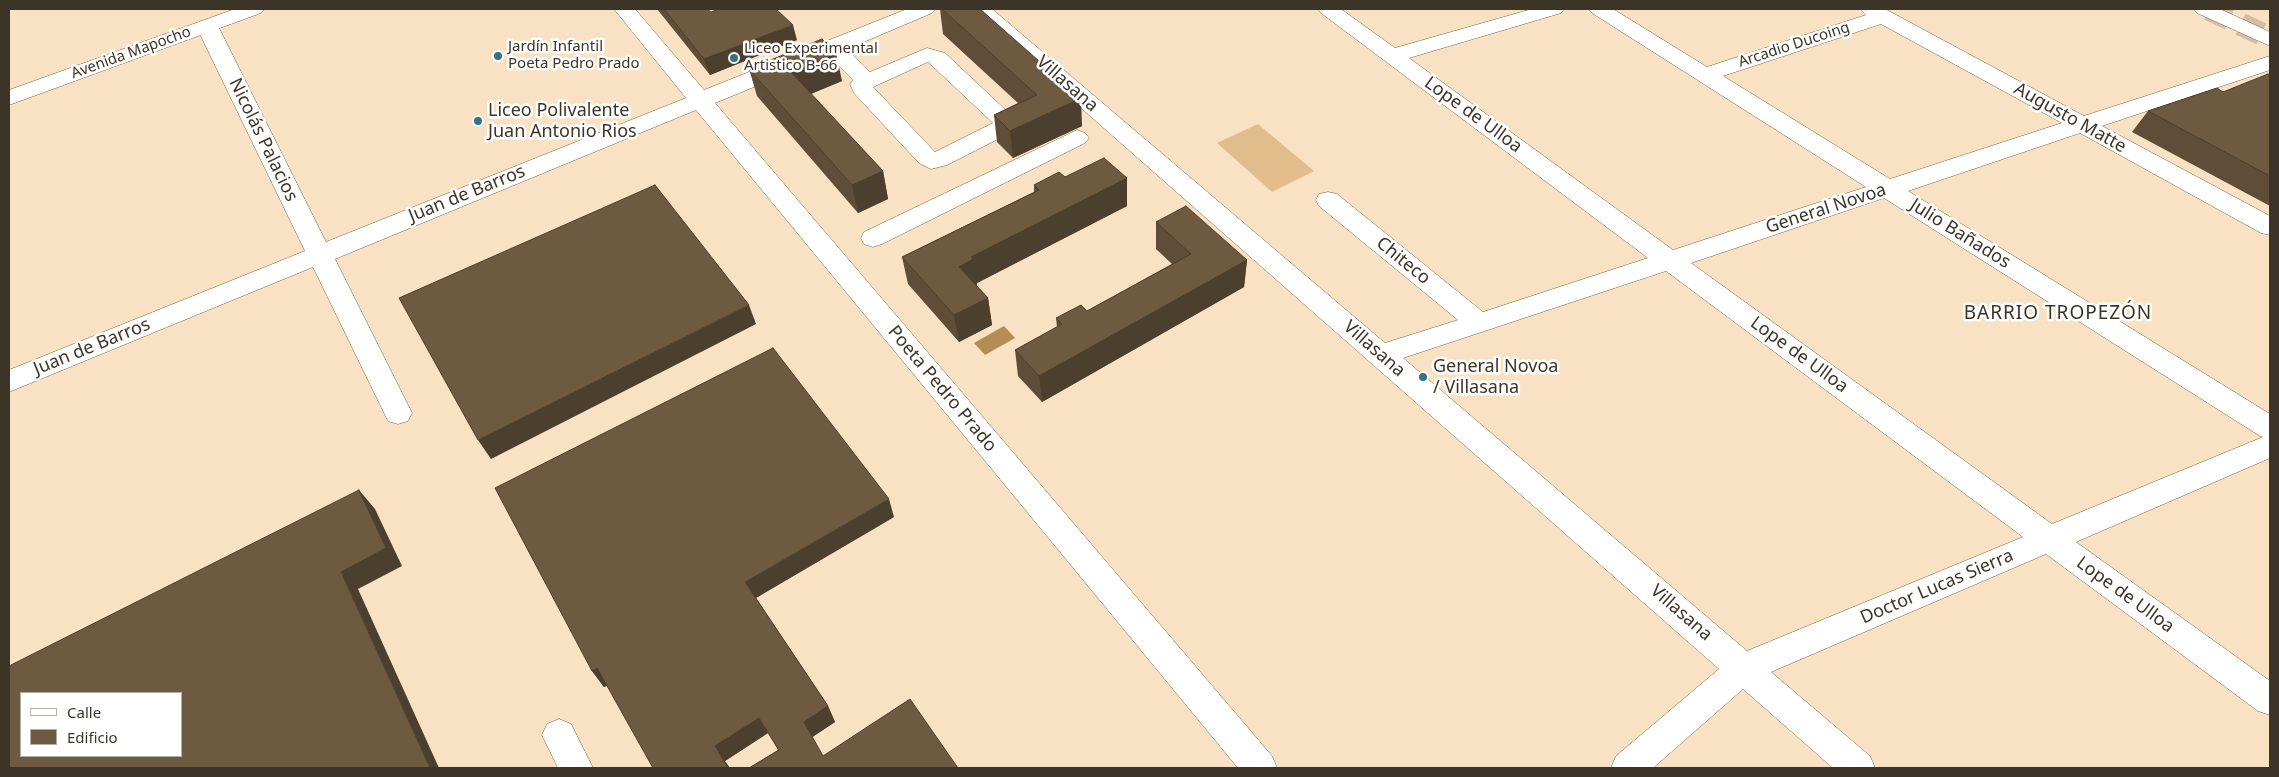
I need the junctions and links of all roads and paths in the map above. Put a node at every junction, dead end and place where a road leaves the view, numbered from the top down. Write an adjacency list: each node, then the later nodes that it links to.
1 (254, 9): 10 (street, Avenida Mapocho)
2 (624, 9): 20 (street, Poeta Pedro Prado)
3 (925, 9): 11 (street, Juan de Barros)
4 (980, 9): 32 (street, Villasana)
5 (1328, 9): 14 (street, Lope de Ulloa)
6 (1554, 9): 14 (street)
7 (1599, 9): 17 (street, Julio Bañados)
8 (2204, 9): 12 (street)
9 (1877, 12): 17 (street, Arcadio Ducoing); 21 (street, Augusto Matte)
10 (207, 26): 19 (street, Avenida Mapocho); 29 (street, Nicolás Palacios)
11 (867, 32): 13 (street, Juan de Barros); 16 (street)
12 (2270, 40)
13 (832, 46): 18 (street); 20 (street, Juan de Barros)
14 (1392, 56): 30 (street, Lope de Ulloa)
15 (2270, 63): 21 (street, General Novoa)
16 (902, 66): 18 (street); 23 (street)
17 (1704, 75): 25 (street, Julio Bañados)
18 (866, 80): 23 (street)
19 (9, 98)
20 (699, 100): 29 (street, Juan de Barros); 42 (street, Poeta Pedro Prado)
21 (2082, 125): 25 (street, General Novoa); 27 (street, Augusto Matte)
22 (1077, 138): 24 (street)
23 (968, 147): 24 (street)
24 (999, 177): 28 (street)
25 (1887, 188): 30 (street, General Novoa); 35 (street, Julio Bañados)
26 (1328, 200): 31 (street, Chiteco)
27 (2270, 227)
28 (874, 238)
29 (320, 254): 33 (street, Juan de Barros); 34 (street, Nicolás Palacios)
30 (1669, 260): 31 (street, General Novoa); 37 (street, Lope de Ulloa)
31 (1478, 322): 32 (street, General Novoa)
32 (1381, 355): 38 (street, Villasana)
33 (9, 381)
34 (398, 413)
35 (2270, 428)
36 (2270, 446): 37 (street, Doctor Lucas Sierra)
37 (2050, 540): 38 (street, Doctor Lucas Sierra); 39 (street, Lope de Ulloa)
38 (1744, 668): 43 (street, Doctor Lucas Sierra); 44 (street, Villasana)
39 (2270, 700)
40 (559, 735): 41 (street)
41 (576, 768)
42 (1260, 768)
43 (1628, 768)
44 (1858, 768)

